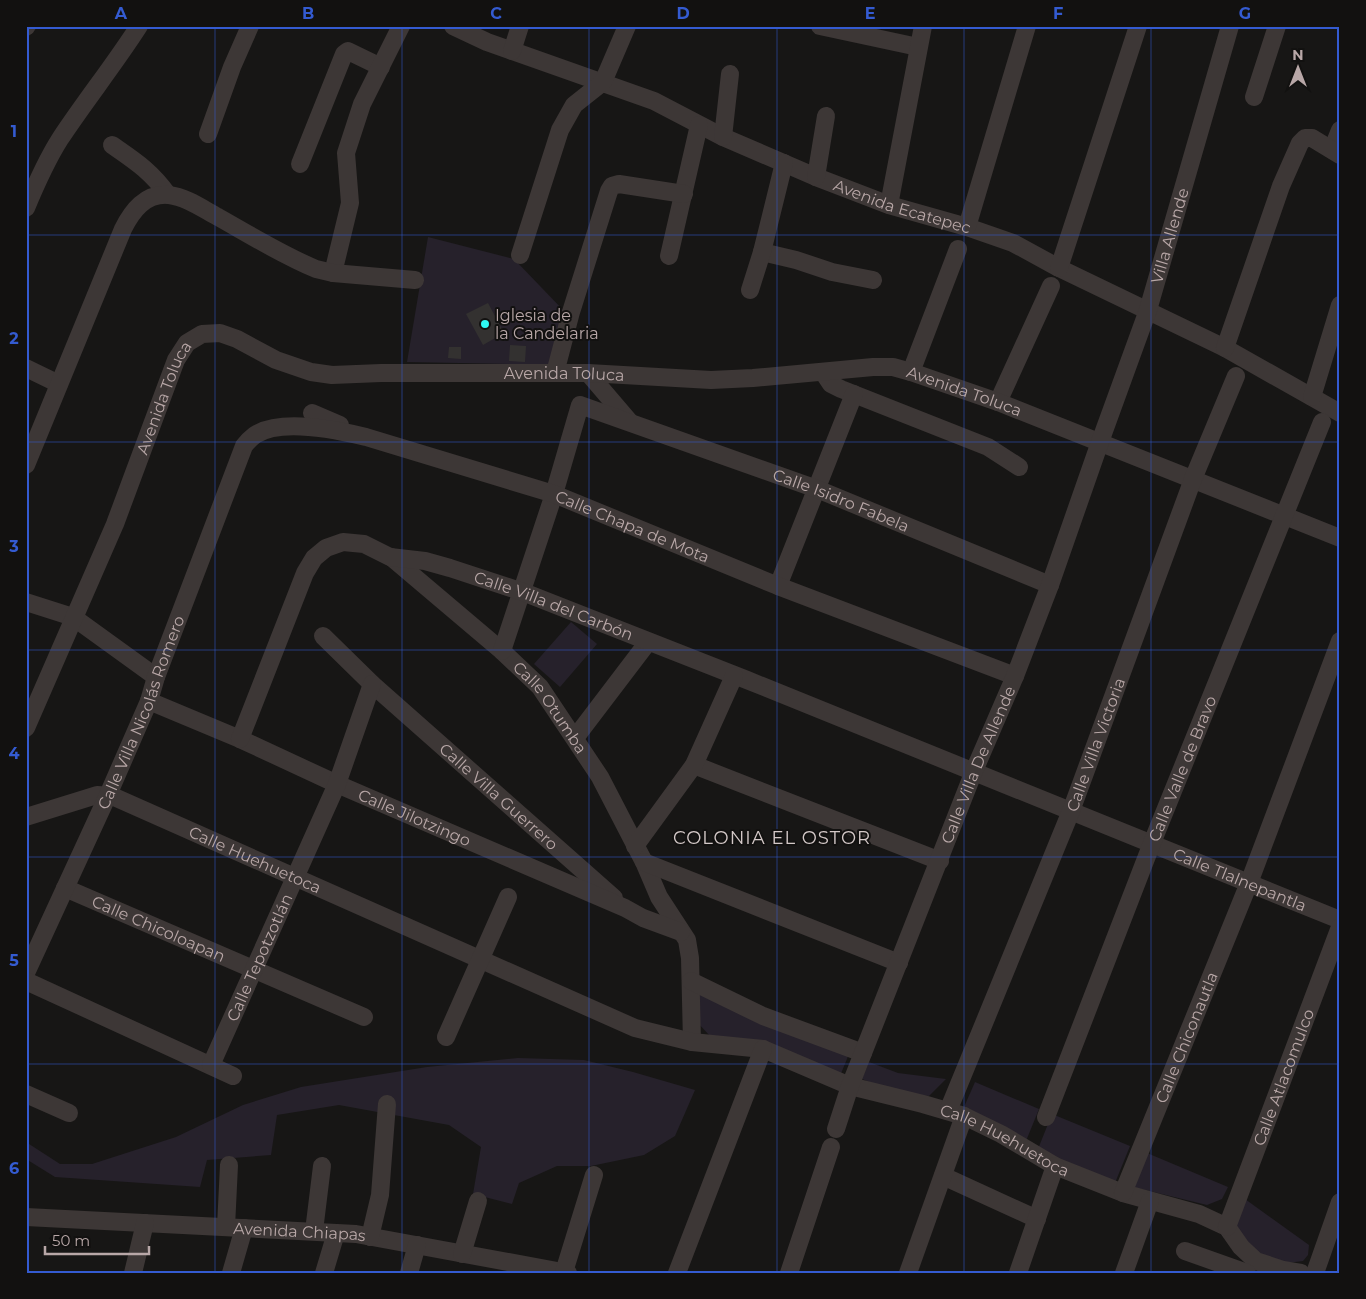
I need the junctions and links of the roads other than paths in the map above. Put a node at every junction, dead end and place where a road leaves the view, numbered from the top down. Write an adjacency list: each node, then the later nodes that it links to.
1 (139, 26): 32 (street)
2 (250, 26): 22 (street)
3 (401, 26): 15 (street)
4 (453, 26): 14 (street, Avenida Ecatepec)
5 (520, 26): 14 (street)
6 (627, 26): 17 (street)
7 (923, 26): 13 (street)
8 (1027, 26): 33 (street)
9 (1138, 26): 38 (street)
10 (1230, 26): 45 (street, Villa Allende)
11 (1277, 26): 18 (street)
12 (830, 27): 13 (street)
13 (918, 47): 31 (street)
14 (512, 51): 17 (street, Avenida Ecatepec)
15 (381, 67): 27 (street); 39 (street)
16 (730, 74): 23 (street)
17 (603, 82): 20 (street, Avenida Ecatepec); 36 (street)
18 (1254, 97)
19 (826, 116): 28 (street)
20 (699, 125): 23 (street, Avenida Ecatepec); 29 (street)
21 (1340, 130): 25 (street)
22 (208, 134)
23 (723, 137): 26 (street, Avenida Ecatepec)
24 (112, 145): 30 (street)
25 (1336, 152): 46 (street)
26 (784, 163): 28 (street, Avenida Ecatepec); 35 (street)
27 (300, 164)
28 (816, 177): 31 (street, Avenida Ecatepec)
29 (684, 194): 37 (street); 50 (street)
30 (168, 195): 39 (street); 53 (street)
31 (889, 205): 33 (street, Avenida Ecatepec)
32 (26, 208)
33 (967, 227): 38 (street, Avenida Ecatepec)
34 (958, 249): 49 (street)
35 (762, 252): 41 (street); 43 (street)
36 (520, 255)
37 (669, 256)
38 (1059, 268): 45 (street, Avenida Ecatepec)
39 (333, 273): 40 (street)
40 (415, 280)
41 (873, 280)
42 (1051, 286): 56 (street)
43 (750, 290)
44 (1340, 305): 55 (street)
45 (1148, 310): 46 (street, Avenida Ecatepec); 62 (street, Villa Allende)
46 (1225, 348): 55 (street, Avenida Ecatepec)
47 (26, 368): 53 (street)
48 (823, 372): 49 (street, Avenida Toluca); 51 (street, Avenida Toluca); 54 (street)
49 (911, 372): 56 (street, Avenida Toluca)
50 (555, 373): 51 (street, Avenida Toluca); 76 (street, Avenida Toluca)
51 (588, 374): 59 (street, Calle Isidro Fabela)
52 (1236, 376): 66 (street, Calle Villa Victoria)
53 (59, 384): 64 (street)
54 (854, 394): 65 (street); 67 (street)
55 (1312, 397): 57 (street, Avenida Ecatepec)
56 (998, 402): 62 (street, Avenida Toluca)
57 (1339, 409)
58 (312, 413): 61 (street)
59 (629, 422): 67 (street, Calle Isidro Fabela); 68 (street, Calle Isidro Fabela)
60 (1322, 422): 69 (street, Calle Valle de Bravo)
61 (366, 437): 63 (street, Calle Chapa de Mota); 68 (street, Calle Chapa de Mota)
62 (1100, 442): 66 (street, Avenida Toluca); 72 (street, Calle Villa De Allende)
63 (244, 446): 83 (street, Calle Villa Nicolás Romero)
64 (26, 465)
65 (1019, 467)
66 (1193, 478): 69 (street, Avenida Toluca); 93 (street, Calle Villa Victoria)
67 (816, 489): 72 (street, Calle Isidro Fabela); 73 (street)
68 (554, 494): 73 (street, Calle Chapa de Mota); 74 (street)
69 (1283, 516): 70 (street, Avenida Toluca); 95 (street, Calle Valle de Bravo)
70 (1340, 538)
71 (390, 557): 74 (street, Calle Villa del Carbón); 80 (street, Calle Otumba); 88 (street, Calle Villa del Carbón)
72 (1050, 585): 82 (street, Calle Villa De Allende)
73 (778, 586): 82 (street, Calle Chapa de Mota)
74 (522, 592): 79 (street, Calle Villa del Carbón); 80 (street)
75 (26, 602): 76 (street)
76 (73, 617): 83 (street); 86 (street, Avenida Toluca)
77 (323, 636): 84 (street, Calle Villa Guerrero)
78 (1340, 641): 100 (street, Calle Chiconautla)
79 (648, 642): 81 (street, Calle Villa del Carbón); 87 (street)
80 (502, 651): 87 (street, Calle Otumba)
81 (734, 676): 89 (street); 90 (street, Calle Villa del Carbón)
82 (1015, 676): 90 (street, Calle Villa De Allende)
83 (156, 677): 85 (street, Calle Villa Nicolás Romero)
84 (372, 684): 91 (street, Calle Tepotzotlán); 104 (street, Calle Villa Guerrero)
85 (149, 701): 88 (street, Calle Jilotzingo); 92 (street, Calle Villa Nicolás Romero)
86 (26, 728)
87 (574, 738): 96 (street, Calle Otumba)
88 (240, 739): 91 (street, Calle Jilotzingo)
89 (694, 765): 96 (street); 97 (street)
90 (974, 771): 93 (street, Calle Tlalnepantla); 97 (street, Calle Villa De Allende)
91 (337, 784): 99 (street, Calle Tepotzotlán); 104 (street, Calle Jilotzingo)
92 (108, 795): 94 (street); 99 (street, Calle Huehuetoca); 101 (street, Calle Villa Nicolás Romero)
93 (1071, 811): 95 (street, Calle Tlalnepantla); 126 (street, Calle Villa Victoria)
94 (26, 817)
95 (1152, 844): 100 (street, Calle Tlalnepantla); 127 (street, Calle Valle de Bravo)
96 (635, 846): 98 (street, Calle Otumba)
97 (940, 861): 110 (street, Calle Villa De Allende)
98 (644, 862): 103 (street, Calle Otumba); 110 (street)
99 (296, 878): 109 (street, Calle Huehuetoca); 111 (street, Calle Tepotzotlán)
100 (1249, 883): 106 (street, Calle Tlalnepantla); 135 (street, Calle Chiconautla)
101 (64, 888): 111 (street, Calle Chicoloapan); 112 (street, Calle Villa Nicolás Romero)
102 (508, 897): 109 (street)
103 (659, 897): 105 (street); 108 (street, Calle Otumba)
104 (625, 908): 105 (street, Calle Jilotzingo)
105 (643, 918): 108 (street, Calle Jilotzingo)
106 (1340, 920)
107 (1340, 927): 143 (street, Calle Atlacomulco)
108 (682, 932): 114 (street, Calle Otumba)
109 (480, 959): 116 (street); 117 (street, Calle Huehuetoca)
110 (899, 963): 119 (street, Calle Villa De Allende)
111 (254, 970): 115 (street, Calle Chicoloapan); 120 (street, Calle Tepotzotlán)
112 (26, 972)
113 (26, 981): 120 (street)
114 (691, 981): 117 (street, Calle Otumba); 119 (street)
115 (364, 1017)
116 (446, 1037)
117 (692, 1042): 118 (street, Calle Huehuetoca)
118 (763, 1049): 122 (street, Calle Huehuetoca); 158 (street)
119 (863, 1053): 122 (street, Calle Villa De Allende)
120 (211, 1065): 121 (street)
121 (233, 1076)
122 (850, 1086): 126 (street, Calle Huehuetoca); 128 (street, Calle Villa De Allende)
123 (26, 1094): 125 (street)
124 (387, 1104): 147 (street)
125 (70, 1113)
126 (956, 1114): 132 (street, Calle Huehuetoca); 134 (street, Calle Villa Victoria)
127 (1046, 1117)
128 (836, 1129)
129 (831, 1148): 159 (street)
130 (229, 1165): 142 (street)
131 (322, 1166): 145 (street)
132 (1055, 1166): 135 (street, Calle Huehuetoca); 140 (street)
133 (594, 1175): 153 (street)
134 (943, 1176): 140 (street); 160 (street, Calle Villa Victoria)
135 (1123, 1193): 137 (street, Calle Huehuetoca)
136 (478, 1201): 150 (street)
137 (1150, 1201): 143 (street, Calle Huehuetoca); 162 (street)
138 (1340, 1202): 164 (street)
139 (26, 1217): 141 (street, Avenida Chiapas)
140 (1037, 1219): 161 (street)
141 (145, 1223): 142 (street, Avenida Chiapas); 154 (street)
142 (226, 1227): 144 (street, Avenida Chiapas)
143 (1226, 1227): 152 (street, Calle Huehuetoca)
144 (244, 1228): 145 (street, Avenida Chiapas); 155 (street)
145 (314, 1231): 146 (street, Avenida Chiapas)
146 (336, 1233): 147 (street, Avenida Chiapas); 156 (street)
147 (370, 1237): 148 (street, Avenida Chiapas)
148 (417, 1246): 150 (street, Avenida Chiapas); 157 (street)
149 (1185, 1251): 152 (street)
150 (462, 1254): 151 (street, Avenida Chiapas)
151 (502, 1267): 153 (street, Avenida Chiapas)
152 (1252, 1269): 163 (street, Calle Huehuetoca)
153 (566, 1272)
154 (133, 1273)
155 (232, 1273)
156 (324, 1273)
157 (409, 1273)
158 (677, 1273)
159 (789, 1273)
160 (908, 1273)
161 (1018, 1273)
162 (1124, 1273)
163 (1301, 1273)
164 (1315, 1273)

